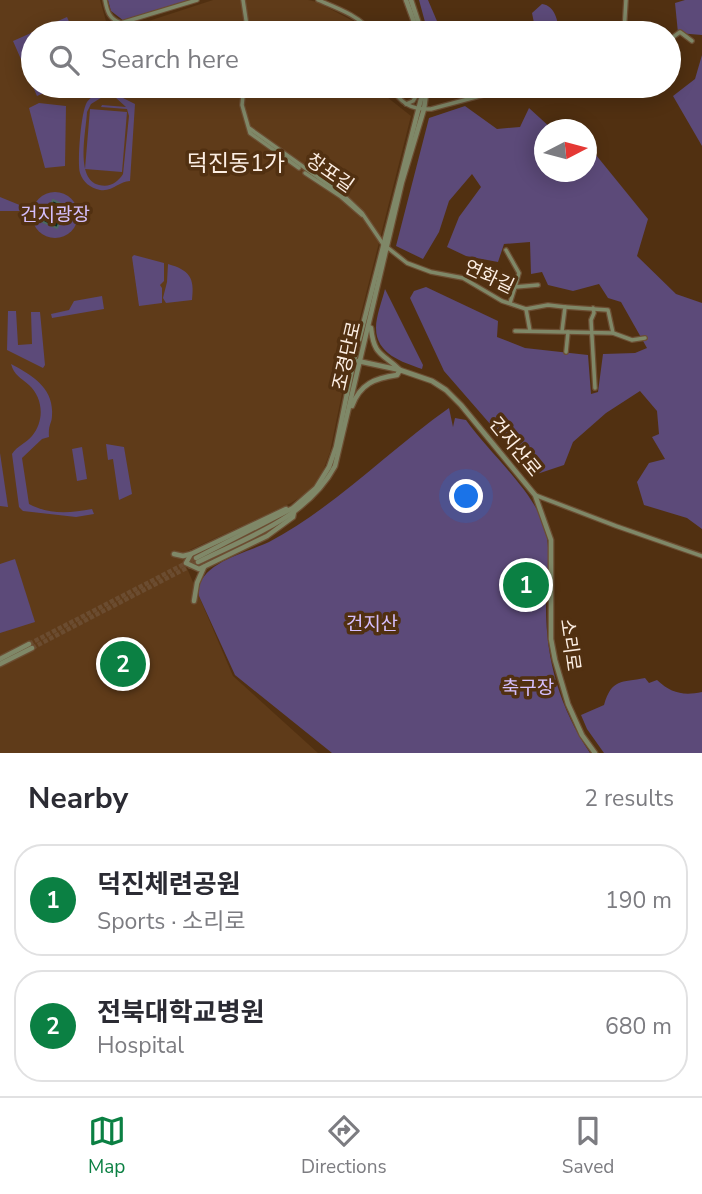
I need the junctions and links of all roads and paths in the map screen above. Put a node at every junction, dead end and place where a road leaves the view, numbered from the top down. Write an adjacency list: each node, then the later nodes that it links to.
1 (105, 0): 7 (street)
2 (197, 0): 8 (street)
3 (243, 0): 9 (street)
4 (318, 0): 10 (street)
5 (409, 0): 11 (street)
6 (626, 0): 12 (street)
7 (118, 21)
8 (128, 21)
9 (246, 21)
10 (359, 21)
11 (416, 21)
12 (625, 21)
13 (681, 33): 14 (street)
14 (692, 41)
15 (243, 98): 24 (street, 창포길)
16 (398, 98): 21 (street)
17 (415, 98): 21 (street)
18 (420, 98): 22 (street, 조경단로)
19 (426, 98): 23 (street, 조경단로)
20 (468, 98): 23 (street)
21 (406, 104): 22 (street)
22 (417, 109): 23 (street); 24 (street, 조경단로)
23 (424, 109): 24 (street, 조경단로)
24 (385, 246): 28 (street, 연화길); 32 (street, 조경단로); 41 (street, 조경단로)
25 (506, 250): 27 (street)
26 (538, 285): 27 (street)
27 (515, 287): 28 (street)
28 (510, 303): 31 (street, 연화길)
29 (565, 307): 30 (street, 연화길); 31 (street, 연화길); 35 (street)
30 (593, 308): 37 (street); 38 (street)
31 (526, 309): 34 (street)
32 (368, 327): 41 (street, 조경단로); 42 (street)
33 (515, 331): 34 (street)
34 (530, 331): 35 (street)
35 (562, 331): 36 (street)
36 (568, 332): 37 (street); 40 (street)
37 (592, 333): 38 (street); 43 (street)
38 (613, 333): 39 (street)
39 (645, 338)
40 (566, 352)
41 (357, 361): 42 (street, 건지산로); 44 (street, 조경단로); 46 (street, 조경단로)
42 (400, 370): 44 (street); 45 (street, 건지산로)
43 (595, 388)
44 (348, 416): 46 (street, 조경단로)
45 (535, 495): 48 (street, 건지산로); 54 (street, 소리로)
46 (293, 510): 49 (street, 조경단로); 49 (street); 50 (street)
47 (174, 554): 49 (street)
48 (702, 556)
49 (195, 558): 50 (street)
50 (204, 567): 51 (street)
51 (194, 601)
52 (31, 646): 53 (street)
53 (0, 662)
54 (595, 753)

